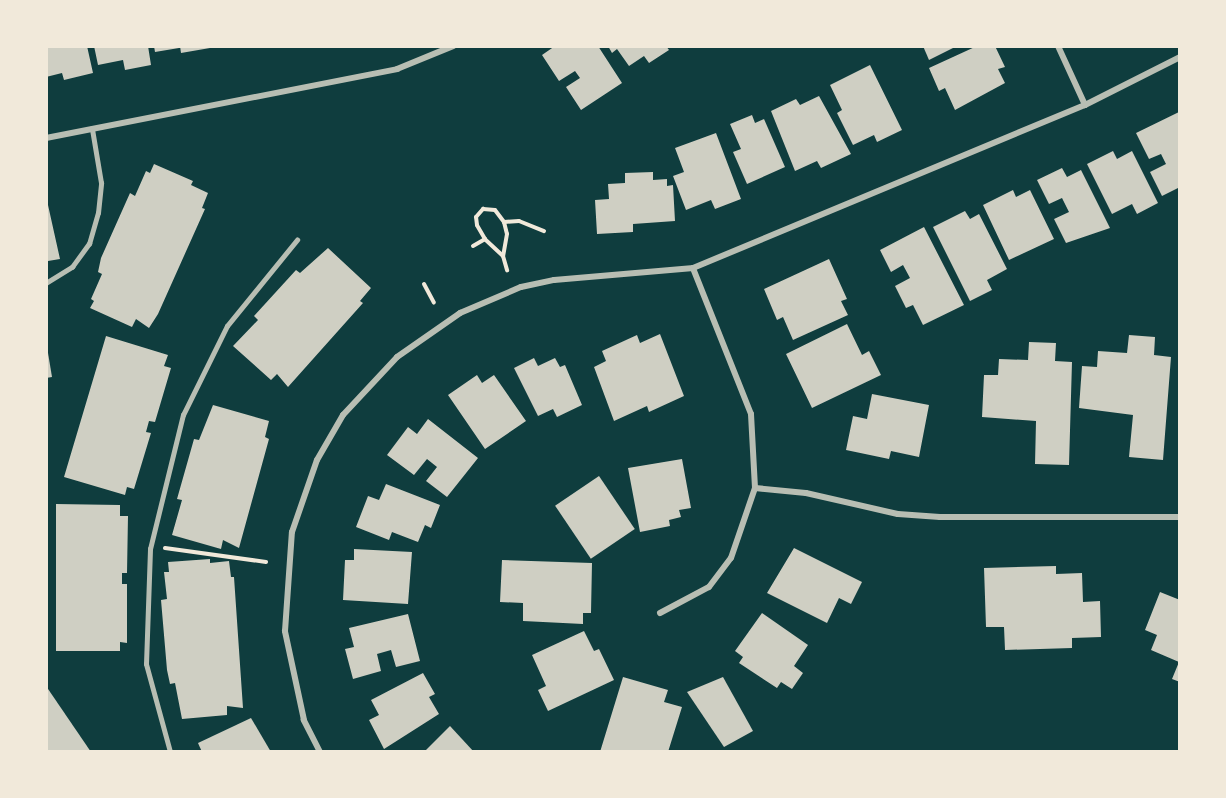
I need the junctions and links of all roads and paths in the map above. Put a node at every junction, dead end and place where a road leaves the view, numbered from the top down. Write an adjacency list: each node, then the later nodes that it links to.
1 (453, 46): 5 (street)
2 (1058, 46): 4 (street)
3 (1179, 57): 4 (street)
4 (1085, 105): 13 (street)
5 (92, 129): 6 (street); 15 (lane)
6 (46, 138)
7 (504, 222): 8 (path); 9 (path); 12 (path)
8 (544, 231)
9 (485, 239): 11 (path); 12 (path)
10 (297, 240): 23 (lane)
11 (473, 246)
12 (503, 255): 14 (path)
13 (693, 268): 18 (street); 24 (street)
14 (507, 270)
15 (46, 283)
16 (424, 284): 17 (path)
17 (434, 303)
18 (755, 488): 19 (street); 22 (street)
19 (1179, 517)
20 (180, 551): 21 (path)
21 (266, 562)
22 (660, 613)
23 (170, 752)
24 (320, 752)

